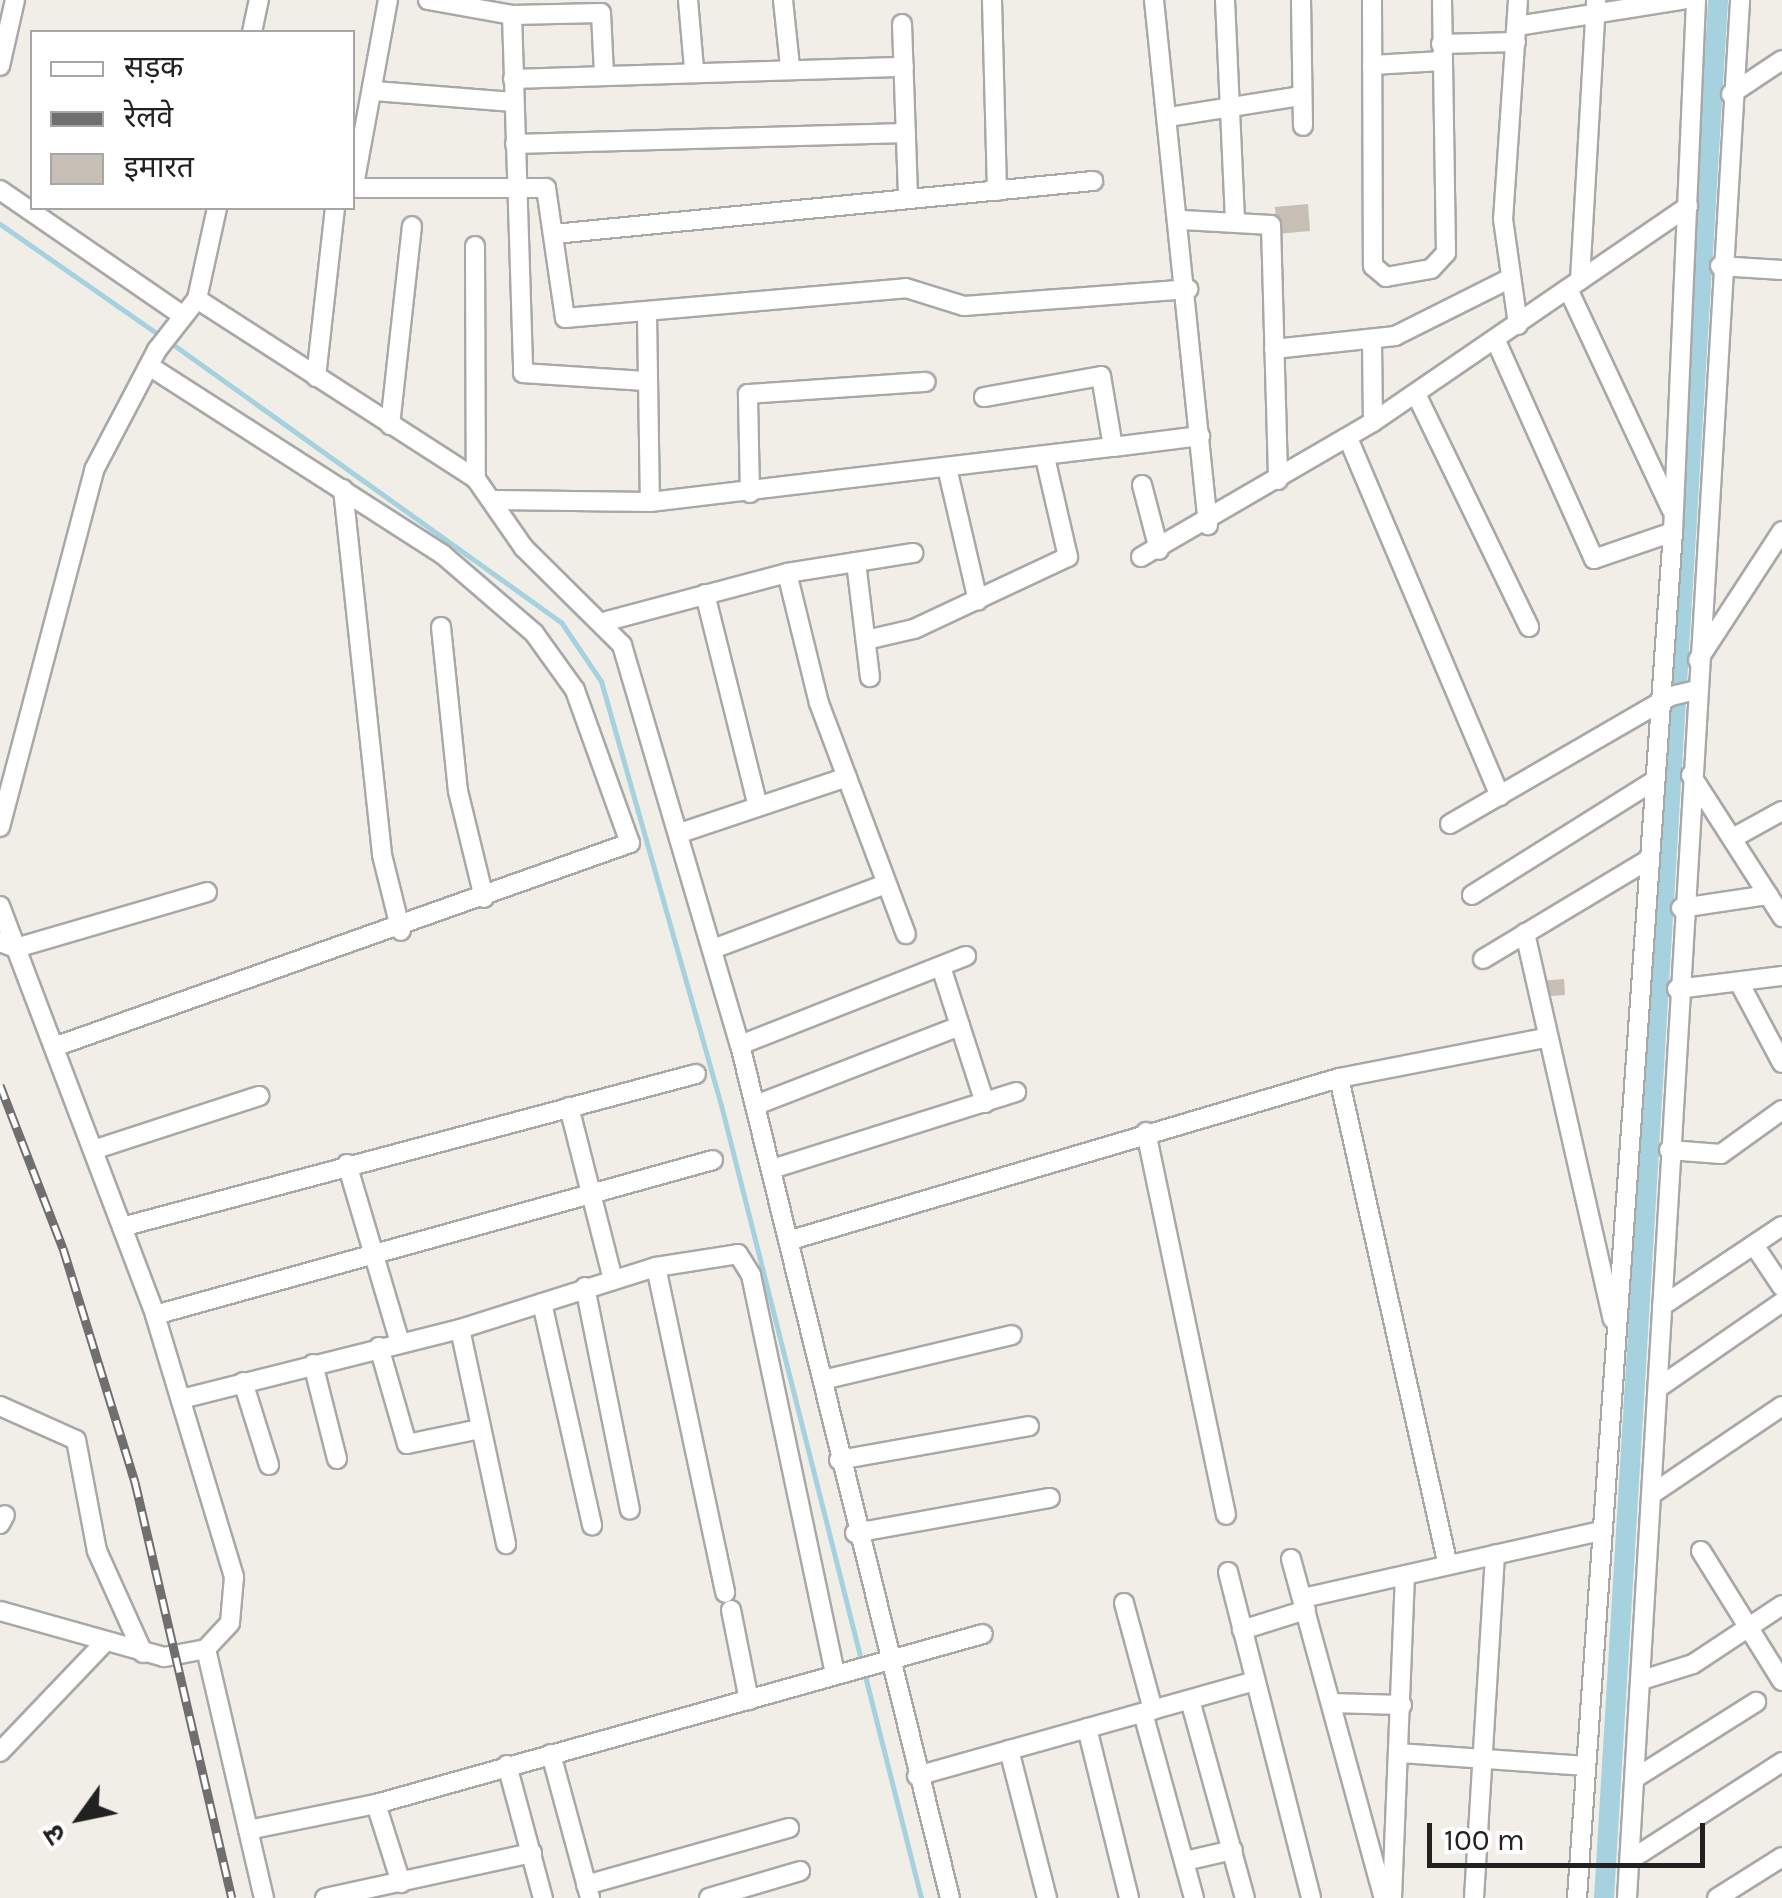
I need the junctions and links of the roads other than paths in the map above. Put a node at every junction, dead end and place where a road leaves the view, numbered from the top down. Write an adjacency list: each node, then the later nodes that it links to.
1 (15, 0): 27 (street)
2 (258, 0): 22 (street)
3 (388, 0): 33 (street)
4 (428, 0): 17 (street)
5 (688, 0): 29 (street)
6 (783, 0): 30 (street)
7 (992, 0): 47 (street)
8 (1154, 0): 38 (street)
9 (1225, 0): 37 (street)
10 (1301, 0): 35 (street)
11 (1372, 0): 26 (street)
12 (1442, 0): 24 (street)
13 (1518, 0): 23 (street)
14 (1682, 0): 19 (street)
15 (1696, 0): 49 (street)
16 (1740, 0): 34 (street)
17 (492, 6): 20 (street)
18 (580, 6): 20 (street); 31 (street)
19 (1595, 7): 23 (street); 60 (street)
20 (512, 15): 32 (street)
21 (902, 24): 28 (street)
22 (252, 30)
23 (1516, 34): 24 (street); 59 (street)
24 (1442, 52): 26 (street); 26 (street)
25 (1782, 60): 34 (street)
26 (1372, 65)
27 (0, 66)
28 (904, 67): 30 (street); 40 (street)
29 (694, 68): 30 (street); 31 (street)
30 (790, 68)
31 (604, 74): 32 (street)
32 (513, 79): 36 (street)
33 (374, 92): 36 (street); 42 (street)
34 (1731, 94): 57 (street)
35 (1300, 96): 37 (street); 39 (street)
36 (514, 102): 41 (street)
37 (1228, 106): 38 (street); 52 (street)
38 (1169, 117): 53 (street)
39 (1303, 126)
40 (906, 133): 41 (street); 48 (street)
41 (516, 144): 44 (street)
42 (355, 178)
43 (1094, 181): 47 (street)
44 (514, 185): 45 (street); 55 (street); 71 (street)
45 (355, 187)
46 (0, 190): 64 (street)
47 (996, 191): 48 (street)
48 (908, 199): 55 (street)
49 (1688, 206): 60 (street); 89 (street)
50 (218, 210): 62 (street)
51 (335, 210): 70 (street)
52 (1235, 217): 53 (street); 68 (street)
53 (1183, 220): 61 (street)
54 (412, 226): 76 (street)
55 (554, 234): 63 (street)
56 (475, 246): 82 (street)
57 (1720, 266): 58 (street); 101 (street)
58 (1782, 270)
59 (1510, 279): 65 (street); 67 (street)
60 (1574, 285): 65 (street); 89 (street)
61 (1188, 288): 63 (street); 77 (street)
62 (197, 298): 64 (street); 70 (street)
63 (647, 315): 71 (street)
64 (178, 319): 69 (street)
65 (1518, 325): 66 (street)
66 (1496, 341): 73 (street); 89 (street)
67 (1372, 342): 68 (street); 75 (street)
68 (1274, 349): 83 (street)
69 (153, 358): 85 (street); 111 (street)
70 (316, 377): 76 (street)
71 (648, 381): 88 (street)
72 (926, 382): 86 (street)
73 (1416, 394): 75 (street); 99 (street)
74 (984, 397): 79 (street)
75 (1373, 422): 78 (street)
76 (390, 425): 82 (street)
77 (1200, 436): 79 (street); 90 (street)
78 (1348, 438): 83 (street); 107 (street)
79 (1112, 448): 80 (street)
80 (1046, 457): 81 (street); 96 (street)
81 (948, 472): 86 (street); 96 (street)
82 (476, 479): 87 (street)
83 (1278, 480): 90 (street)
84 (1142, 485): 90 (street)
85 (344, 488): 119 (street); 123 (street)
86 (750, 493): 88 (street)
87 (496, 500): 88 (street); 97 (street)
88 (650, 502)
89 (1673, 523): 103 (street)
90 (1208, 526)
91 (1782, 531): 101 (street)
92 (913, 553): 93 (street)
93 (856, 562): 94 (street); 100 (street)
94 (787, 573): 95 (street); 105 (street)
95 (705, 594): 97 (street); 108 (street)
96 (978, 601): 100 (street)
97 (606, 621): 112 (street)
98 (441, 627): 119 (street)
99 (1528, 627)
100 (866, 640): 102 (street)
101 (1696, 664): 103 (street)
102 (870, 677)
103 (1677, 695): 104 (street); 106 (street); 107 (street)
104 (1692, 775): 113 (street); 121 (street)
105 (847, 777): 108 (street); 115 (street)
106 (1654, 781): 114 (street); 118 (street)
107 (1500, 796): 110 (street)
108 (758, 806): 112 (street)
109 (1782, 811): 113 (street)
110 (1450, 824)
111 (0, 827)
112 (680, 833): 127 (street)
113 (1733, 838): 117 (street)
114 (1646, 861): 124 (street); 168 (street)
115 (883, 885): 125 (street); 127 (street)
116 (208, 892): 126 (street)
117 (1768, 894): 121 (street); 122 (street)
118 (1472, 895)
119 (484, 898): 123 (street)
120 (0, 906): 126 (street)
121 (1681, 908): 133 (street)
122 (1782, 917)
123 (401, 932): 137 (street)
124 (1524, 933): 129 (street); 135 (street)
125 (906, 934)
126 (8, 945): 137 (street)
127 (712, 949): 136 (street)
128 (966, 956): 130 (street)
129 (1483, 959)
130 (941, 968): 134 (street); 136 (street)
131 (1782, 976): 132 (street)
132 (1741, 986): 133 (street); 138 (street)
133 (1677, 989): 149 (street)
134 (960, 1026): 143 (street); 144 (street)
135 (1544, 1038): 140 (street); 168 (street)
136 (740, 1046): 144 (street)
137 (54, 1047): 148 (street)
138 (1782, 1063)
139 (696, 1074): 145 (street)
140 (1339, 1078): 147 (street); 195 (street)
141 (1016, 1092): 143 (street)
142 (259, 1096): 148 (street)
143 (985, 1104): 152 (street)
144 (756, 1105): 152 (street)
145 (568, 1106): 151 (street); 153 (street)
146 (1782, 1110): 149 (street)
147 (1146, 1132): 156 (street); 187 (street)
148 (93, 1150): 155 (street)
149 (1670, 1150): 165 (street)
150 (713, 1160): 153 (street)
151 (347, 1164): 155 (street); 158 (street)
152 (772, 1169): 156 (street)
153 (593, 1194): 158 (street); 160 (street)
154 (1782, 1226): 157 (street)
155 (122, 1227): 166 (street)
156 (790, 1240): 173 (street)
157 (1754, 1244): 162 (street); 165 (street)
158 (372, 1253): 166 (street); 170 (street)
159 (656, 1267): 160 (street); 209 (street); 213 (street)
160 (613, 1279): 161 (street)
161 (585, 1287): 164 (street); 186 (street)
162 (1782, 1287)
163 (1782, 1302): 175 (street)
164 (542, 1303): 167 (street); 188 (street)
165 (1662, 1306): 175 (street)
166 (156, 1315): 176 (street)
167 (460, 1329): 170 (street); 180 (street)
168 (1617, 1334): 189 (street)
169 (1012, 1335): 173 (street)
170 (400, 1343): 171 (street)
171 (379, 1348): 172 (street); 180 (street)
172 (313, 1364): 174 (street); 181 (street)
173 (823, 1380): 182 (street)
174 (243, 1382): 176 (street); 183 (street)
175 (1658, 1388): 184 (street)
176 (181, 1399): 206 (street)
177 (0, 1406): 207 (street)
178 (1782, 1406): 184 (street)
179 (1030, 1426): 182 (street)
180 (480, 1429): 191 (street)
181 (337, 1459)
182 (839, 1460): 190 (street)
183 (269, 1465)
184 (1652, 1494): 210 (street)
185 (1050, 1498): 190 (street)
186 (630, 1510)
187 (1226, 1515)
188 (592, 1525)
189 (1600, 1531): 193 (street); 227 (street)
190 (855, 1533): 208 (street)
191 (506, 1544)
192 (1701, 1551): 202 (street)
193 (1495, 1555): 195 (street); 224 (street)
194 (1291, 1558): 199 (street)
195 (1448, 1565): 197 (street)
196 (1228, 1572): 203 (street)
197 (1406, 1574): 199 (street); 217 (street)
198 (1124, 1603): 218 (street)
199 (1304, 1604): 203 (street); 215 (street)
200 (1782, 1605): 202 (street)
201 (0, 1611): 205 (street)
202 (1748, 1627): 210 (street); 211 (street)
203 (1242, 1630): 212 (street)
204 (983, 1634): 208 (street)
205 (104, 1643): 207 (street); 221 (street)
206 (206, 1649): 207 (street); 232 (street)
207 (143, 1653)
208 (871, 1660): 209 (street); 228 (street)
209 (834, 1670): 213 (street)
210 (1642, 1680): 229 (street)
211 (1782, 1680)
212 (1256, 1682): 214 (street); 250 (street)
213 (749, 1700): 222 (street)
214 (1190, 1700): 218 (street); 233 (street)
215 (1332, 1702): 217 (street); 251 (street)
216 (1756, 1702): 229 (street)
217 (1402, 1705): 223 (street)
218 (1148, 1711): 219 (street); 237 (street)
219 (1087, 1728): 220 (street); 247 (street)
220 (1009, 1750): 228 (street); 246 (street)
221 (0, 1752)
222 (551, 1754): 226 (street); 240 (street)
223 (1399, 1754): 224 (street); 252 (street)
224 (1482, 1761): 227 (street); 253 (street)
225 (1782, 1762): 236 (street)
226 (507, 1764): 230 (street); 234 (street)
227 (1585, 1766): 254 (street)
228 (917, 1776): 245 (street)
229 (1637, 1777): 236 (street)
230 (376, 1804): 232 (street); 239 (street)
231 (790, 1828): 240 (street)
232 (248, 1830): 241 (street)
233 (1233, 1850): 237 (street); 249 (street)
234 (532, 1854): 239 (street); 243 (street)
235 (1782, 1857): 256 (street)
236 (1630, 1860): 255 (street)
237 (1186, 1861): 248 (street)
238 (800, 1872): 244 (street)
239 (401, 1882): 242 (street)
240 (588, 1892)
241 (264, 1898)
242 (326, 1898)
243 (543, 1898)
244 (709, 1898)
245 (950, 1898)
246 (1047, 1898)
247 (1128, 1898)
248 (1194, 1898)
249 (1245, 1898)
250 (1311, 1898)
251 (1384, 1898)
252 (1392, 1898)
253 (1474, 1898)
254 (1577, 1898)
255 (1627, 1898)
256 (1716, 1898)

